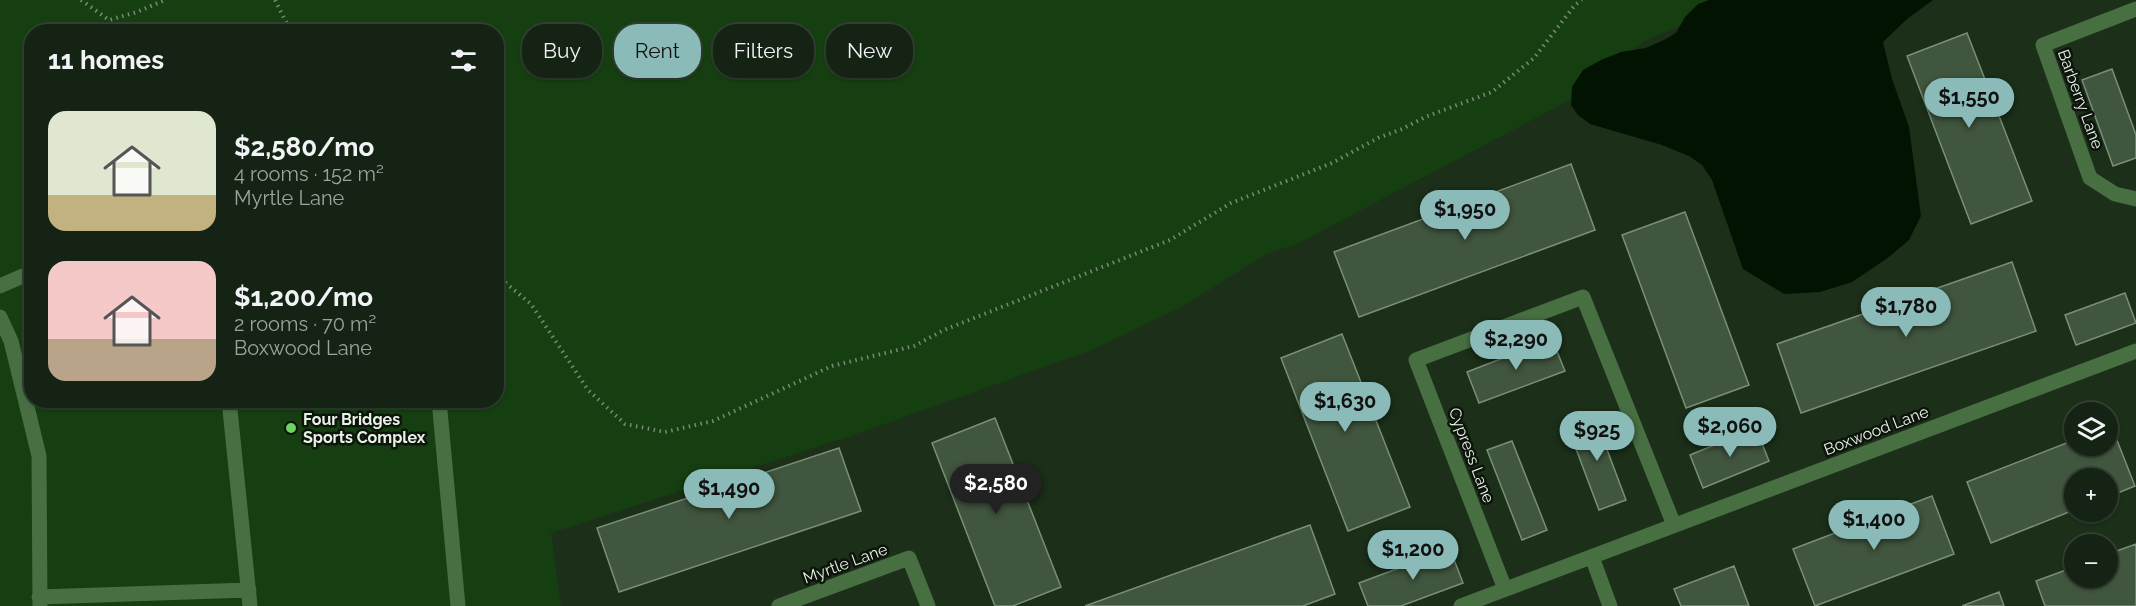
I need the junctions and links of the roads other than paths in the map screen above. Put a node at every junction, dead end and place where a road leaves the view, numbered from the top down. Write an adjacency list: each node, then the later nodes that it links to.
1 (2136, 9): 2 (street, Barberry Lane)
2 (2136, 199)
3 (24, 276): 4 (street)
4 (0, 286)
5 (0, 317): 7 (street)
6 (2136, 351): 11 (street, Boxwood Lane)
7 (24, 394)
8 (27, 408): 15 (street)
9 (230, 408): 14 (street)
10 (441, 408): 17 (street)
11 (1674, 525): 12 (street, Boxwood Lane); 13 (street, Cypress Lane)
12 (1592, 556): 13 (street, Boxwood Lane); 21 (street)
13 (1505, 589): 20 (street, Boxwood Lane)
14 (249, 590): 15 (street); 16 (street)
15 (40, 602)
16 (250, 606)
17 (458, 606)
18 (779, 606): 19 (street, Myrtle Lane)
19 (928, 606)
20 (1461, 606)
21 (1610, 606)

